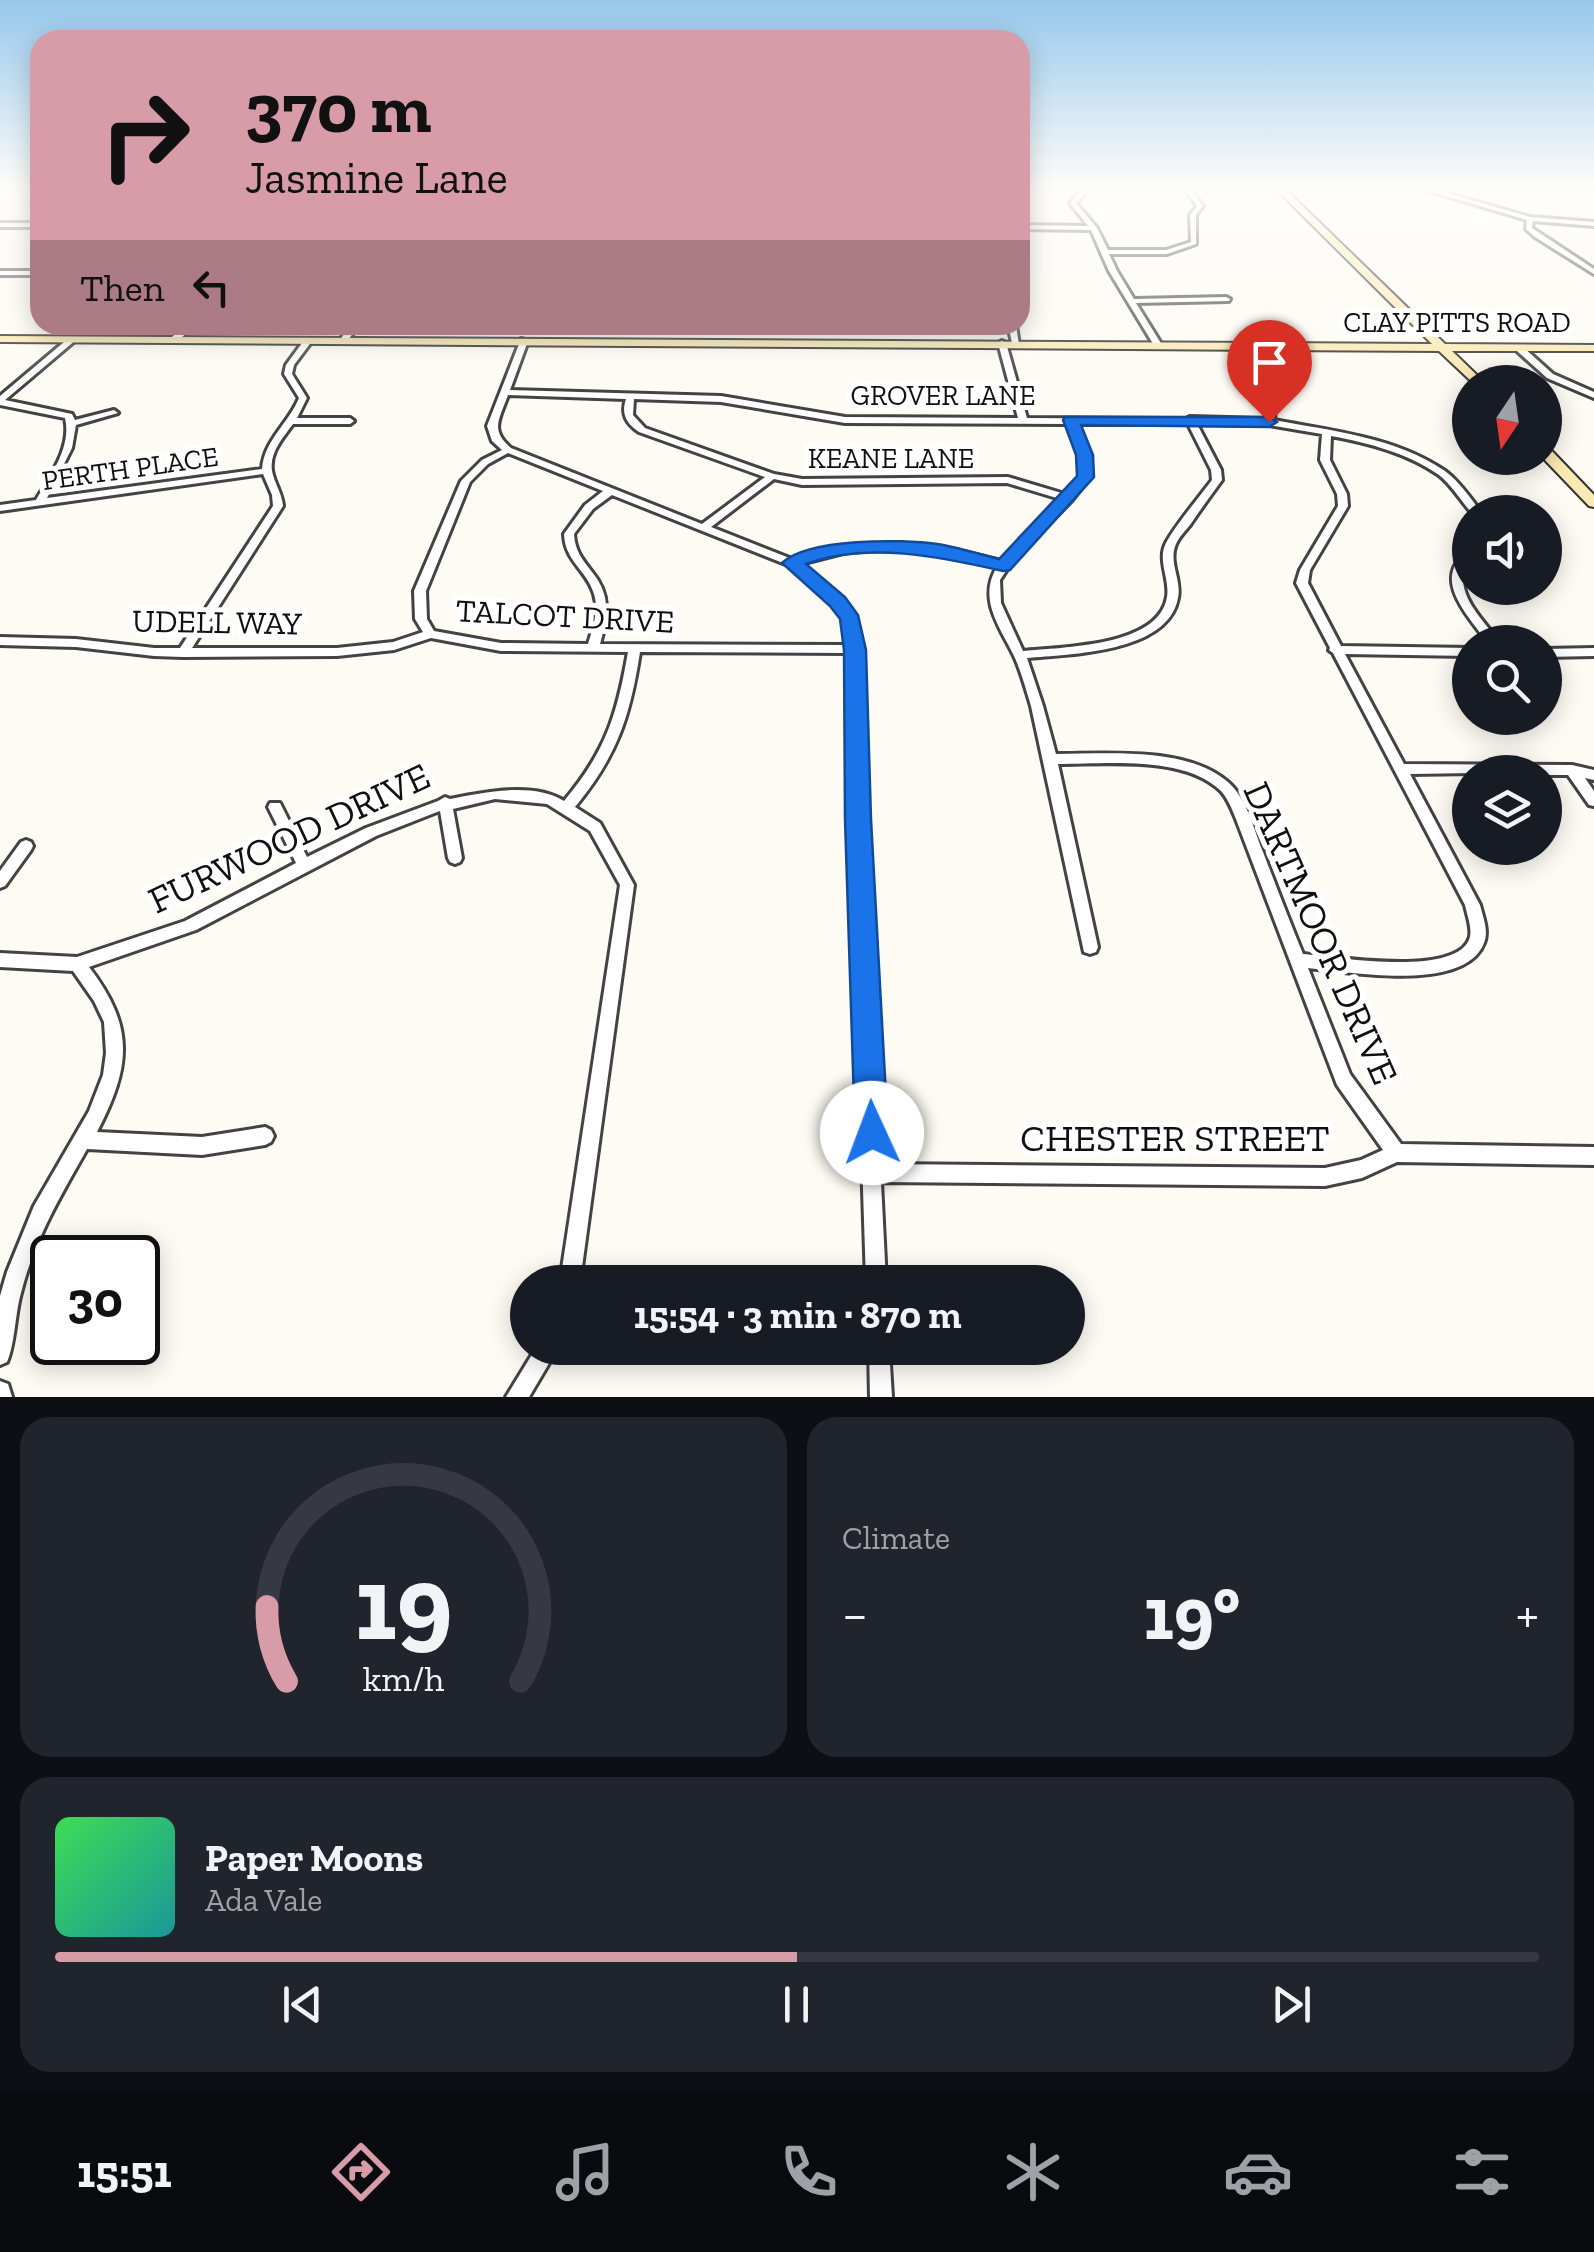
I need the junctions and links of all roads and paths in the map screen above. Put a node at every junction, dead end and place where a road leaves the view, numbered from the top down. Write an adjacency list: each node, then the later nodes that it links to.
1 (1108, 255): 8 (street)
2 (1348, 255): 22 (street)
3 (1567, 255): 4 (street)
4 (1594, 272)
5 (0, 273): 6 (street)
6 (30, 273)
7 (1226, 299): 8 (street)
8 (1131, 301): 20 (street)
9 (180, 335): 14 (street)
10 (348, 335): 16 (street)
11 (1014, 335): 19 (street)
12 (0, 338): 13 (street, CLAY PITTS ROAD)
13 (73, 339): 14 (street, CLAY PITTS ROAD); 29 (street)
14 (175, 340): 15 (street, CLAY PITTS ROAD)
15 (308, 341): 16 (street, CLAY PITTS ROAD); 34 (street)
16 (343, 341): 17 (street, CLAY PITTS ROAD)
17 (524, 341): 18 (street, CLAY PITTS ROAD); 26 (street)
18 (1002, 343): 19 (street, CLAY PITTS ROAD); 31 (street)
19 (1016, 343): 20 (street, CLAY PITTS ROAD)
20 (1158, 345): 21 (street, CLAY PITTS ROAD)
21 (1256, 346): 22 (street, CLAY PITTS ROAD); 36 (street)
22 (1444, 348): 24 (street, CLAY PITTS ROAD); 25 (street)
23 (1594, 348): 24 (street, CLAY PITTS ROAD)
24 (1520, 349): 27 (street)
25 (1461, 365)
26 (504, 392): 28 (street, GROVER LANE); 39 (street)
27 (1594, 395)
28 (631, 396): 31 (street, GROVER LANE); 42 (street, KEANE LANE)
29 (0, 401): 37 (street)
30 (114, 413): 37 (street)
31 (1023, 420): 32 (street, GROVER LANE)
32 (1071, 420): 33 (street, GROVER LANE); 45 (street)
33 (1190, 420): 36 (street, GROVER LANE); 62 (street)
34 (294, 421): 35 (street); 41 (street)
35 (350, 421)
36 (1269, 422): 38 (street, GROVER LANE)
37 (73, 423): 47 (street)
38 (1327, 432): 44 (street, GROVER LANE); 57 (street)
39 (508, 450): 43 (street); 52 (street, TALCOT DRIVE)
40 (1562, 470): 46 (street)
41 (266, 472): 47 (street, PERTH PLACE); 60 (street)
42 (772, 476): 45 (street, KEANE LANE); 49 (street)
43 (610, 492): 49 (street); 54 (street)
44 (1464, 495)
45 (1068, 498): 51 (street)
46 (1594, 503)
47 (40, 504): 48 (street, PERTH PLACE)
48 (0, 508)
49 (703, 528): 50 (street)
50 (792, 563): 51 (street); 56 (street)
51 (1003, 566): 62 (street)
52 (430, 634): 54 (street, TALCOT DRIVE); 60 (street, UDELL WAY)
53 (0, 641): 60 (street, UDELL WAY)
54 (593, 648): 55 (street, TALCOT DRIVE)
55 (634, 650): 56 (street, TALCOT DRIVE); 70 (street)
56 (855, 650): 84 (street)
57 (1335, 650): 58 (street); 65 (street)
58 (1452, 652)
59 (1594, 652): 61 (street)
60 (183, 653)
61 (1562, 653)
62 (1022, 655): 63 (street)
63 (1049, 759): 76 (street); 78 (street, DARTMOOR DRIVE)
64 (1594, 764): 66 (street)
65 (1400, 769): 66 (street); 78 (street)
66 (1572, 770): 67 (street); 68 (street)
67 (1594, 775)
68 (1594, 801)
69 (445, 802): 70 (street, FURWOOD DRIVE); 73 (street); 74 (street, FURWOOD DRIVE)
70 (569, 805): 85 (street)
71 (275, 807): 74 (street)
72 (26, 846): 75 (street)
73 (456, 858)
74 (305, 867): 79 (street, FURWOOD DRIVE)
75 (0, 882)
76 (1090, 947)
77 (0, 960): 79 (street)
78 (1298, 960): 82 (street, DARTMOOR DRIVE)
79 (77, 964): 81 (street)
80 (265, 1136): 81 (street)
81 (83, 1140): 87 (street)
82 (1396, 1153): 83 (street, CHESTER STREET); 84 (street, CHESTER STREET)
83 (1594, 1156)
84 (873, 1172): 86 (street)
85 (572, 1265)
86 (876, 1265)
87 (0, 1355)
88 (537, 1365): 90 (street)
89 (880, 1365): 91 (street)
90 (517, 1397)
91 (882, 1397)

